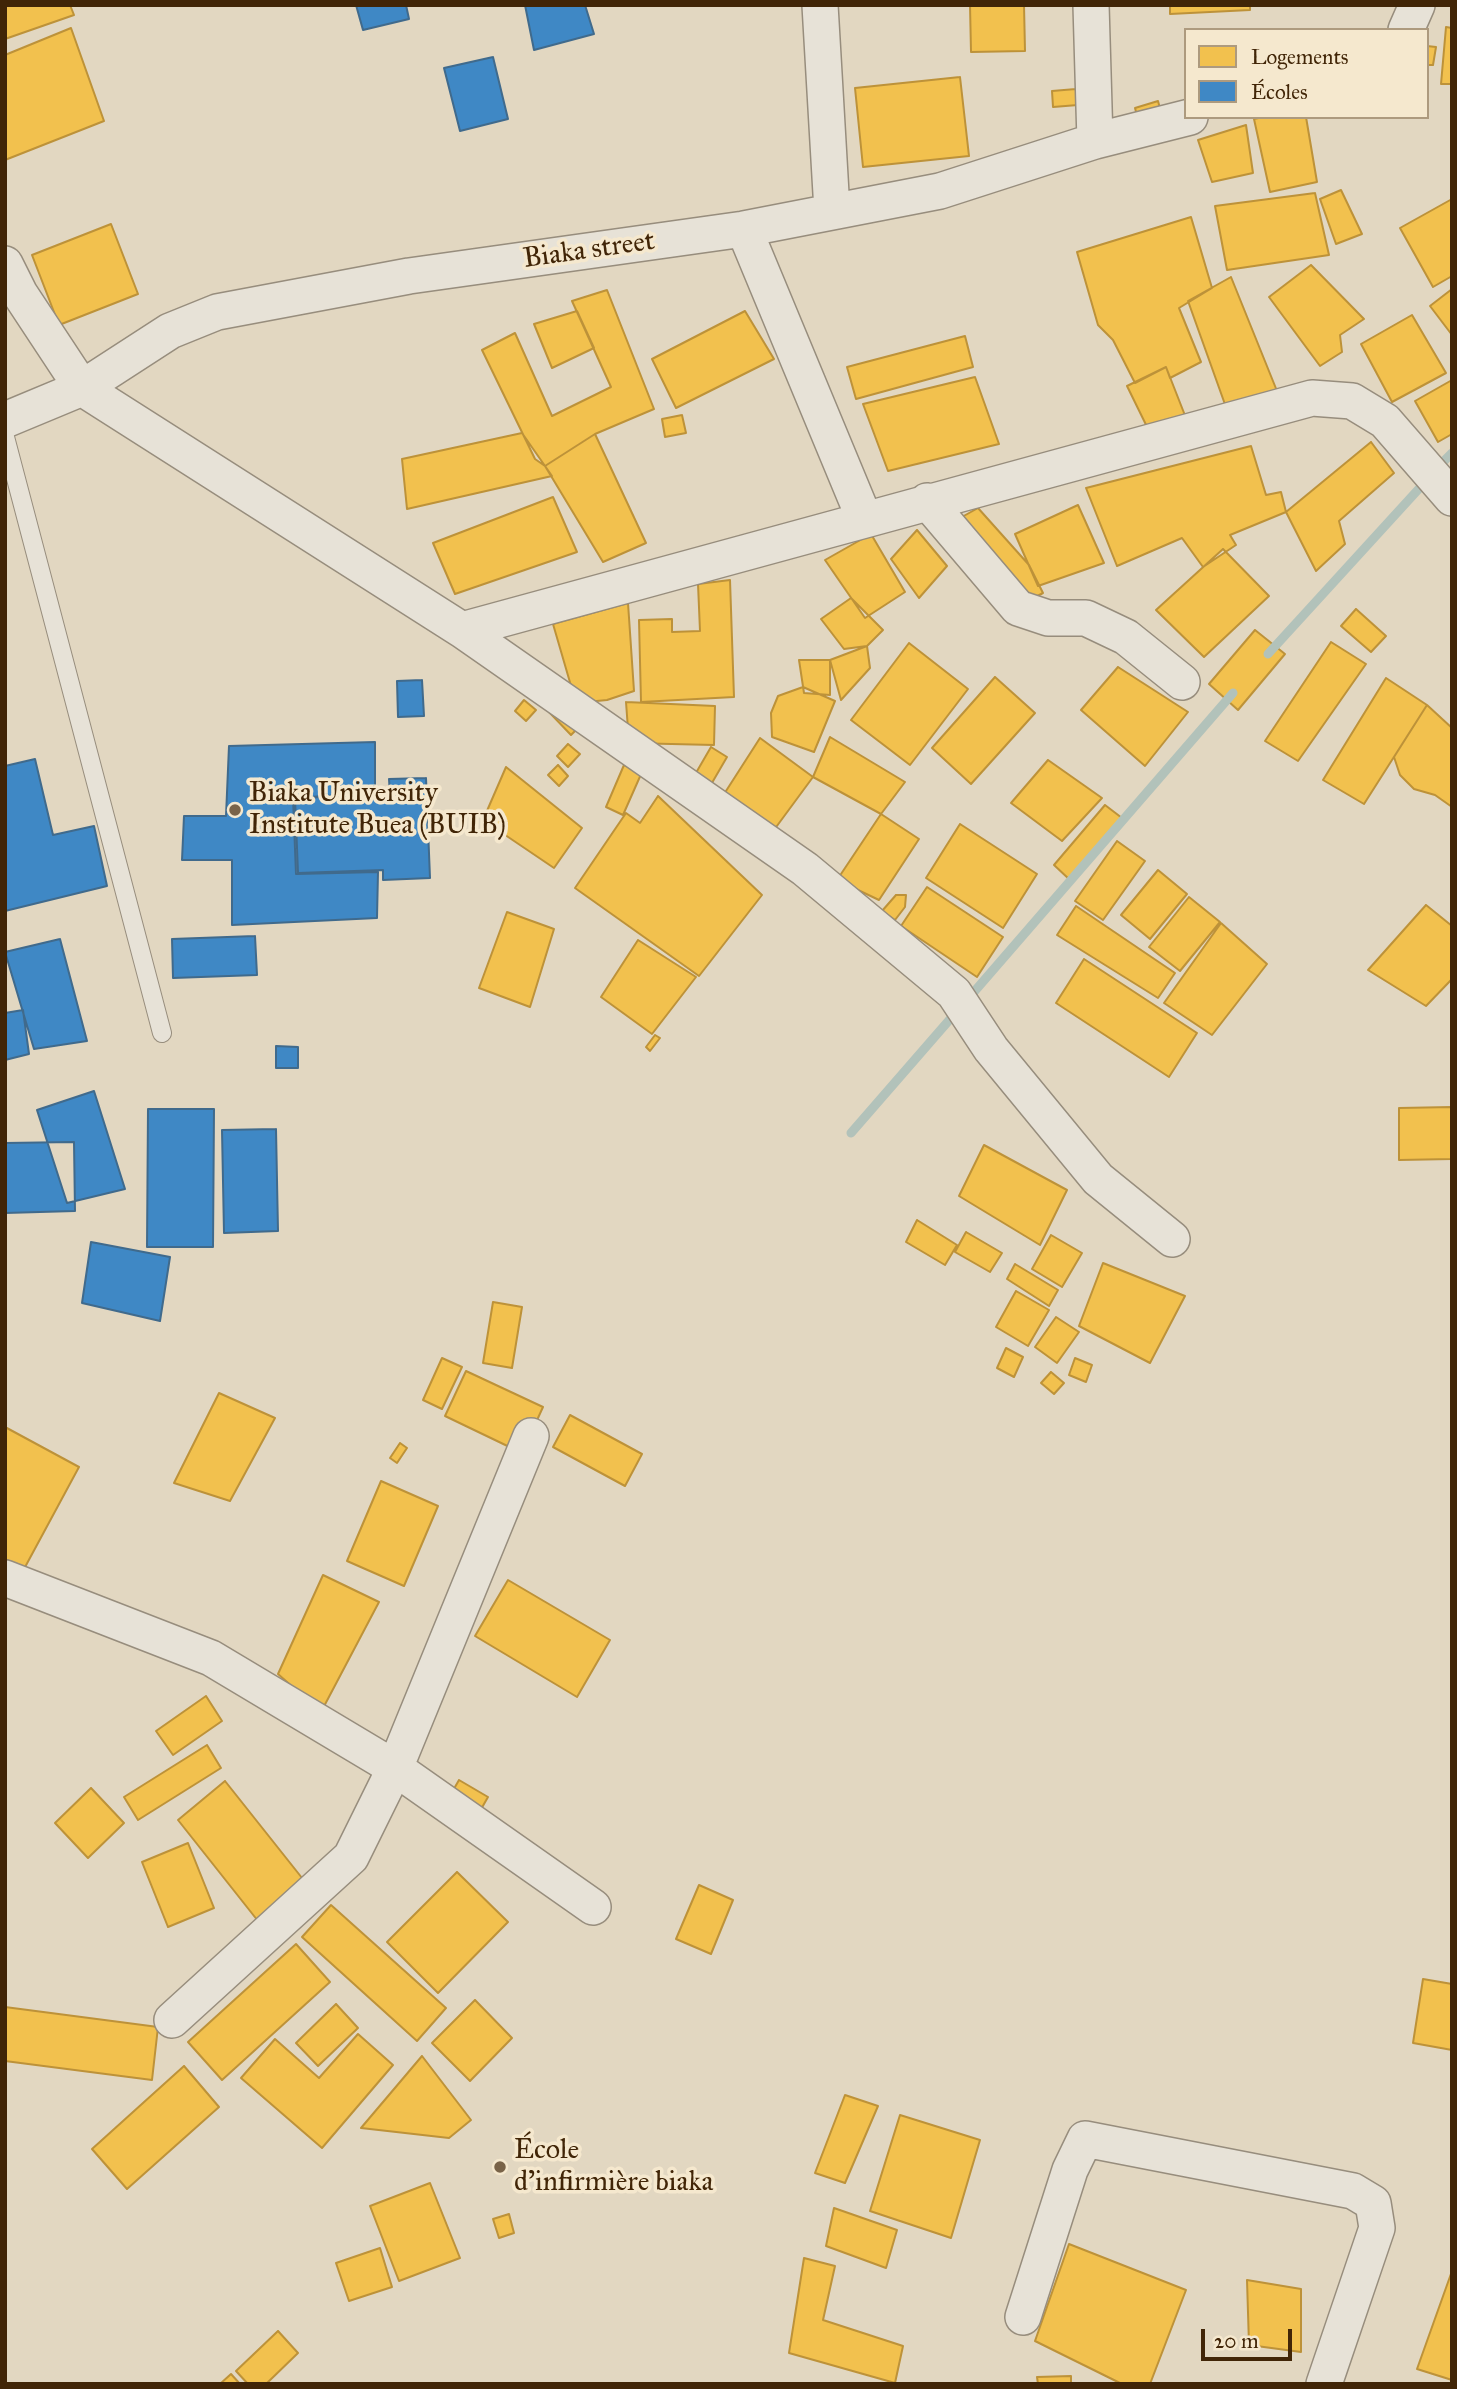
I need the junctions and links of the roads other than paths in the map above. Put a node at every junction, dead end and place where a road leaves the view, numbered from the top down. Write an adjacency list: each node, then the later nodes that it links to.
1 (820, 5): 7 (street)
2 (1091, 5): 6 (street)
3 (1417, 5): 4 (street)
4 (1407, 28)
5 (1184, 119): 6 (street, Biaka street)
6 (1095, 141): 7 (street, Biaka street)
7 (832, 211): 8 (street, Biaka street)
8 (744, 229): 10 (street, Biaka street); 15 (street)
9 (5, 264): 10 (street)
10 (82, 388): 11 (street, Biaka street); 16 (street)
11 (5, 421)
12 (5, 437): 18 (lane)
13 (1452, 498): 14 (street)
14 (927, 501): 15 (street); 17 (street)
15 (864, 518): 16 (street)
16 (462, 630): 19 (street)
17 (1182, 682)
18 (162, 1033)
19 (1171, 1238)
20 (531, 1436): 22 (street)
21 (5, 1578): 22 (street)
22 (395, 1768): 23 (street); 24 (street)
23 (593, 1907)
24 (172, 2020)
25 (1023, 2317): 26 (street)
26 (1324, 2384)

